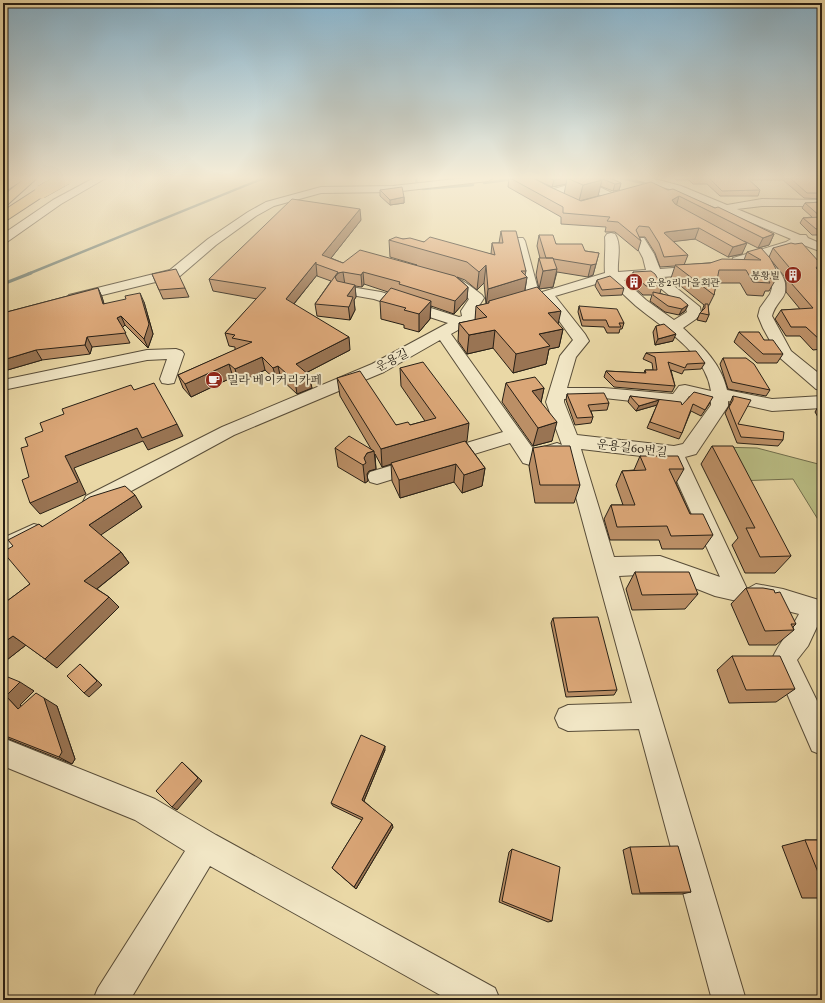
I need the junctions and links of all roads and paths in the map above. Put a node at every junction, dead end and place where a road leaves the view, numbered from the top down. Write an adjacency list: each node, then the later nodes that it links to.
1 (12, 225): 5 (street)
2 (24, 225): 8 (street)
3 (237, 225): 18 (street)
4 (768, 225): 7 (street)
5 (3, 231)
6 (611, 237): 15 (street)
7 (802, 238): 11 (street); 12 (street, 운용길)
8 (3, 239)
9 (519, 241): 17 (street)
10 (640, 241): 13 (street)
11 (822, 248)
12 (751, 252): 13 (street, 운용길); 24 (street)
13 (651, 274): 15 (street, 운용길); 20 (street)
14 (432, 276): 19 (street)
15 (612, 276): 17 (street, 운용길); 20 (street)
16 (345, 290): 19 (street)
17 (540, 297): 19 (street, 운용길); 25 (street)
18 (62, 301)
19 (464, 320): 21 (street, 운용길)
20 (674, 327): 26 (street)
21 (443, 333): 28 (street); 32 (street, 운용길)
22 (168, 379): 23 (street)
23 (3, 385)
24 (822, 385)
25 (557, 394): 26 (street); 29 (street)
26 (720, 396): 27 (street); 30 (street, 운용길60번길)
27 (822, 402)
28 (514, 435): 29 (street); 31 (street)
29 (570, 444): 30 (street, 운용길60번길); 35 (street)
30 (674, 453): 36 (street)
31 (377, 477)
32 (80, 509)
33 (46, 526): 34 (street)
34 (3, 548)
35 (605, 567): 36 (street); 38 (street)
36 (737, 591): 37 (street)
37 (818, 609): 40 (street)
38 (647, 716): 39 (street); 45 (street)
39 (568, 718)
40 (822, 741)
41 (3, 752): 42 (street)
42 (205, 846): 43 (street); 44 (street)
43 (110, 1000)
44 (483, 1000)
45 (729, 1000)

